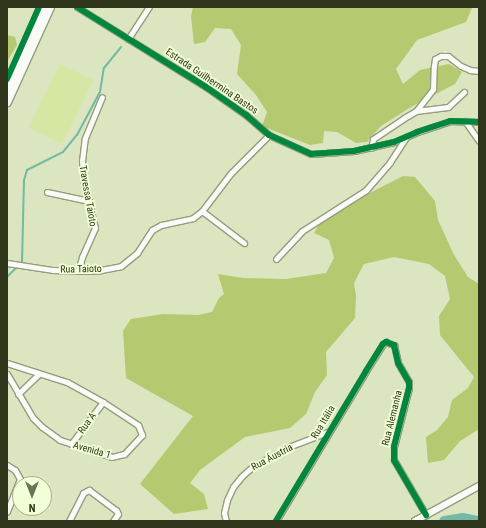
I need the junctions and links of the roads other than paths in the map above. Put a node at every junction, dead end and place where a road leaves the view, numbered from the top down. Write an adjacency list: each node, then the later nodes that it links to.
1 (42, 7): 7 (main road)
2 (50, 7): 10 (main road)
3 (77, 7): 5 (street, Estrada Guilhermina Bastos)
4 (149, 7): 5 (street)
5 (128, 39): 14 (street, Estrada Guilhermina Bastos)
6 (479, 71): 11 (street)
7 (7, 86)
8 (464, 92): 11 (street)
9 (102, 97): 19 (street, Travessa Taioto)
10 (7, 102)
11 (416, 111): 17 (street)
12 (465, 121): 13 (street, Estrada Guilhermina Bastos); 15 (street, Estrada Guilhermina Bastos); 16 (street)
13 (479, 122)
14 (269, 136): 17 (street, Estrada Guilhermina Bastos); 20 (street, Rua Taioto)
15 (406, 137): 17 (street, Estrada Guilhermina Bastos); 22 (street)
16 (479, 141)
17 (371, 148)
18 (47, 192): 19 (street)
19 (89, 201): 24 (street, Travessa Taioto)
20 (202, 211): 21 (street); 24 (street, Rua Taioto)
21 (244, 243)
22 (276, 259)
23 (7, 263): 24 (street, Rua Taioto)
24 (78, 271)
25 (394, 345): 31 (street, Rua Itália); 36 (street, Rua Alemanha)
26 (7, 363): 28 (street, Avenida 1)
27 (7, 374): 29 (street, Avenida 1)
28 (38, 374): 29 (street); 30 (street, Avenida 1)
29 (18, 394): 32 (street, Avenida 1)
30 (102, 402): 32 (street, Rua A); 32 (street, Avenida 1)
31 (328, 432): 39 (street, Rua Áustria); 40 (street, Rua Itália)
32 (71, 444)
33 (7, 465): 35 (street)
34 (479, 486): 36 (street)
35 (7, 512)
36 (426, 515): 41 (street)
37 (69, 521): 38 (street)
38 (113, 521)
39 (226, 521)
40 (276, 521)
41 (415, 521)

